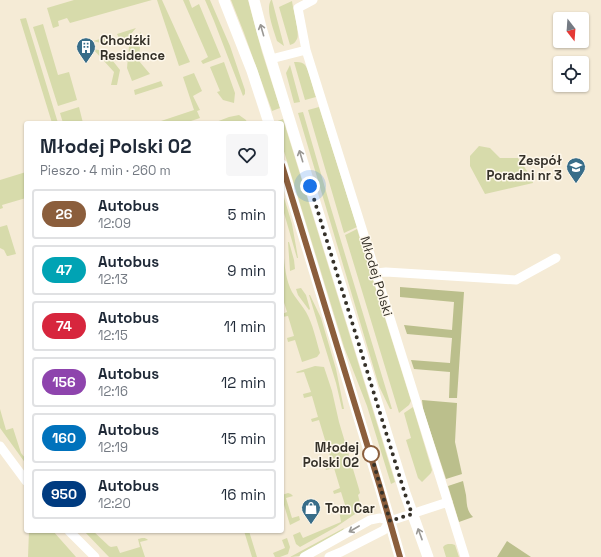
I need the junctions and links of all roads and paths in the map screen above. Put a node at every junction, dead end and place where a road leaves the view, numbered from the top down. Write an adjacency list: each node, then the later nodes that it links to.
1 (224, 0): 6 (street)
2 (254, 0): 5 (street, one-way to 2)
3 (313, 0): 4 (street, Młodej Polski)
4 (306, 50): 5 (street); 9 (street, Młodej Polski)
5 (271, 59): 13 (street, one-way to 5)
6 (268, 121)
7 (284, 172): 14 (street)
8 (556, 258): 9 (street)
9 (376, 273): 12 (street, Młodej Polski)
10 (0, 446): 11 (street)
11 (24, 478)
12 (448, 502): 13 (street); 21 (street, Młodej Polski)
13 (412, 514): 14 (street); 20 (street, one-way to 13)
14 (390, 521): 17 (street, one-way to 17); 18 (street); 19 (street)
15 (71, 533): 16 (street)
16 (95, 557)
17 (304, 557)
18 (329, 557)
19 (400, 557)
20 (428, 557)
21 (465, 557)

